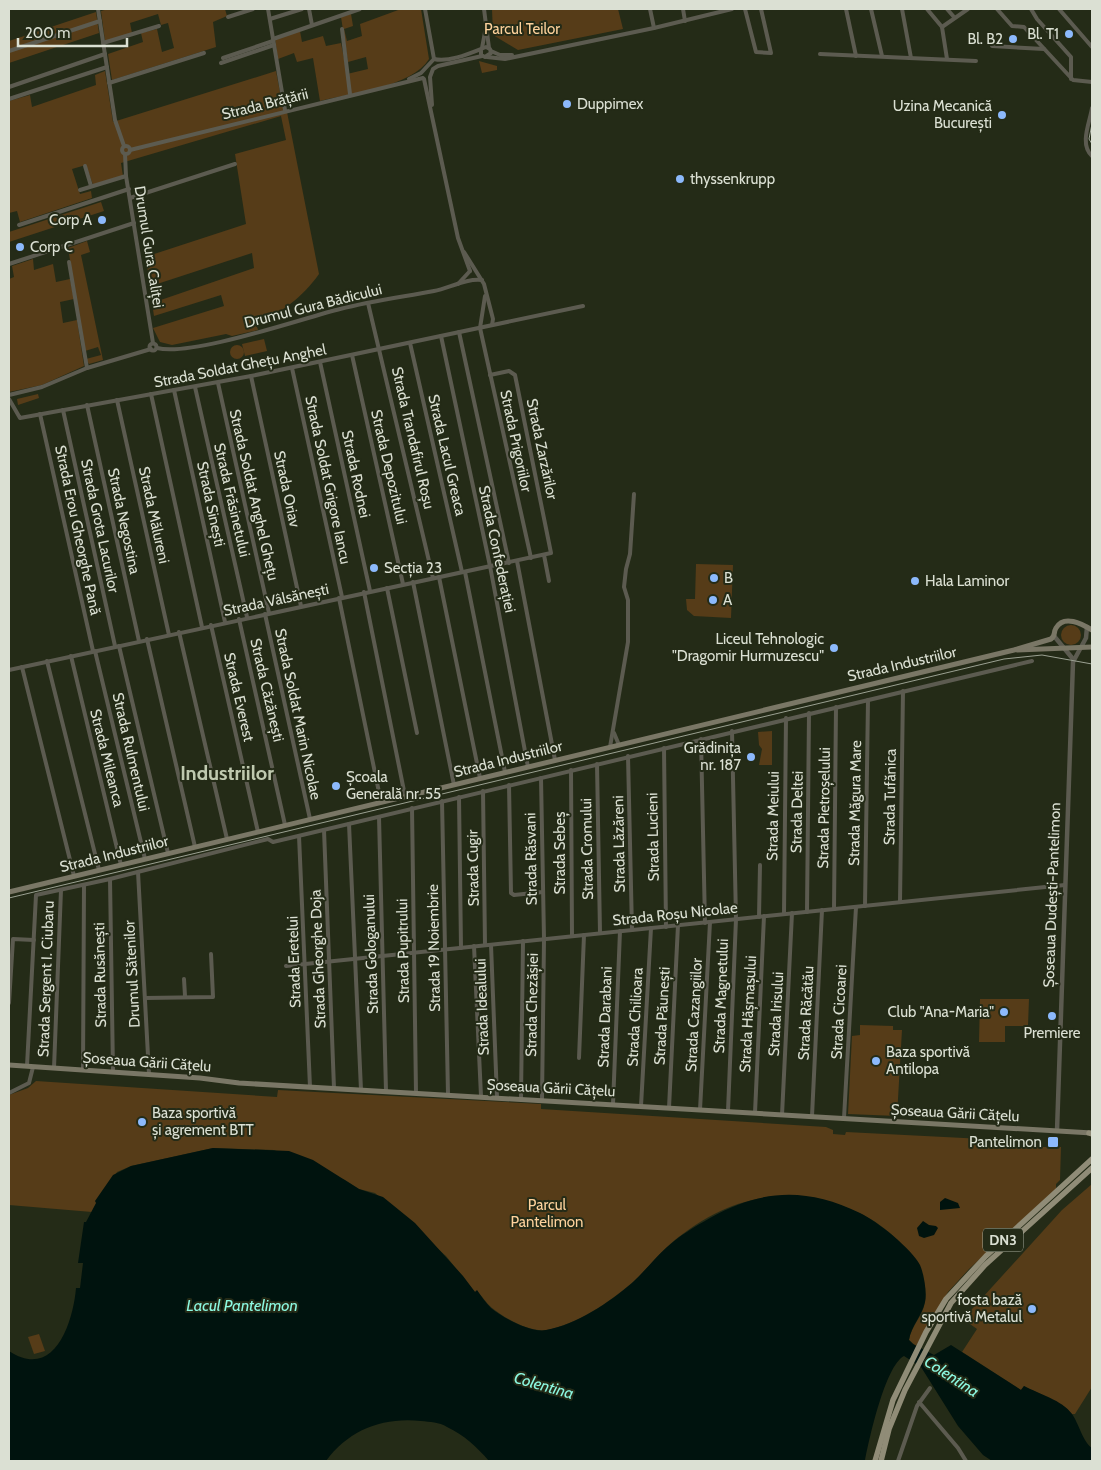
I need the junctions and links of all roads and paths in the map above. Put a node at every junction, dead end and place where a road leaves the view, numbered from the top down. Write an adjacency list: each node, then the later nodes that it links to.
1 (98, 9): 29 (street)
2 (253, 9): 26 (street)
3 (268, 9): 28 (street)
4 (302, 9): 28 (street)
5 (309, 9): 31 (street)
6 (360, 9): 24 (street)
7 (425, 9): 55 (street)
8 (484, 9): 36 (street)
9 (650, 9): 34 (street)
10 (683, 9): 30 (street)
11 (713, 9): 25 (street)
12 (732, 9): 25 (street)
13 (745, 9): 14 (street)
14 (761, 9)
15 (846, 9): 50 (street)
16 (871, 9): 51 (street)
17 (902, 9): 52 (street)
18 (927, 9): 33 (street)
19 (947, 9): 27 (street)
20 (968, 9): 27 (street)
21 (997, 9): 43 (street)
22 (1031, 9): 61 (street)
23 (1059, 9): 40 (street)
24 (348, 11): 31 (street)
25 (714, 14): 30 (street)
26 (228, 17)
27 (954, 17): 33 (street)
28 (270, 19): 37 (street)
29 (100, 21): 38 (street); 44 (street)
30 (686, 21): 34 (street)
31 (312, 25): 37 (street)
32 (159, 26): 38 (street)
33 (942, 27): 53 (street)
34 (654, 28): 47 (street)
35 (342, 29): 65 (street)
36 (485, 30): 41 (street); 42 (street)
37 (274, 42): 54 (street); 68 (street)
38 (103, 43): 46 (street)
39 (992, 46): 43 (street)
40 (1092, 46)
41 (481, 49): 42 (street); 49 (street); 55 (street)
42 (490, 49): 47 (street); 49 (street)
43 (1044, 49): 61 (street)
44 (9, 51)
45 (204, 53): 63 (street)
46 (105, 54): 58 (street); 64 (street)
47 (525, 54): 49 (street)
48 (820, 54): 50 (street)
49 (485, 56): 57 (street)
50 (856, 56): 51 (street)
51 (882, 56): 52 (street)
52 (912, 58): 53 (street)
53 (948, 59): 56 (street)
54 (222, 60)
55 (436, 60): 57 (street); 59 (street)
56 (976, 61)
57 (438, 66): 60 (street)
58 (107, 67): 63 (street); 66 (street)
59 (423, 77): 60 (street, Strada Brățării); 65 (street, Strada Brățării); 69 (street)
60 (430, 77): 69 (street)
61 (1071, 79): 62 (street)
62 (1092, 82)
63 (109, 83): 70 (street)
64 (9, 86)
65 (350, 94): 68 (street, Strada Brățării)
66 (9, 99)
67 (1092, 108): 73 (street)
68 (285, 110): 71 (street, Strada Brățării)
69 (433, 120): 83 (street)
70 (124, 146): 71 (street); 72 (street, Drumul Gura Caliței)
71 (130, 150): 72 (street)
72 (125, 154): 76 (street, Drumul Gura Caliței)
73 (1092, 156)
74 (235, 164): 80 (street)
75 (85, 166): 77 (street)
76 (126, 176): 77 (street); 78 (street, Drumul Gura Caliței)
77 (91, 186): 79 (street)
78 (129, 189): 80 (street, Drumul Gura Caliței); 82 (street)
79 (80, 190)
80 (130, 198): 81 (street, Drumul Gura Caliței)
81 (134, 223): 85 (street); 99 (street, Drumul Gura Caliței)
82 (20, 225)
83 (460, 245): 86 (street); 87 (street)
84 (69, 262): 106 (street)
85 (9, 264)
86 (477, 270): 87 (street); 88 (street)
87 (470, 273): 88 (street); 89 (street)
88 (478, 279): 89 (street, Drumul Gura Bădicului); 90 (street)
89 (456, 285): 91 (street, Drumul Gura Bădicului)
90 (486, 292): 93 (street); 94 (street)
91 (368, 303): 101 (street, Drumul Gura Bădicului); 103 (street, Strada Trandafirul Roșu)
92 (583, 306): 95 (street)
93 (483, 318): 94 (street); 96 (street)
94 (492, 318): 95 (street)
95 (492, 325): 96 (street, Strada Soldat Ghețu Anghel)
96 (481, 326): 97 (street, Strada Soldat Ghețu Anghel); 108 (street, Strada Prigoriilor)
97 (459, 332): 98 (street, Strada Soldat Ghețu Anghel); 124 (street)
98 (441, 336): 100 (street, Strada Soldat Ghețu Anghel); 125 (street, Strada Confederației)
99 (153, 343): 101 (street); 102 (street)
100 (410, 343): 103 (street, Strada Soldat Ghețu Anghel); 126 (street, Strada Lacul Greaca)
101 (157, 348): 102 (street, Drumul Gura Bădicului)
102 (151, 349): 106 (street)
103 (381, 349): 104 (street, Strada Soldat Ghețu Anghel); 128 (street, Strada Trandafirul Roșu)
104 (352, 355): 105 (street, Strada Soldat Ghețu Anghel); 131 (street, Strada Depozitului)
105 (320, 362): 107 (street, Strada Soldat Ghețu Anghel); 133 (street, Strada Rodnei)
106 (87, 368): 114 (street)
107 (292, 368): 109 (street, Strada Soldat Ghețu Anghel); 135 (street, Strada Soldat Grigore Iancu)
108 (490, 375): 121 (street, Strada Zarzărilor); 122 (street, Strada Prigoriilor)
109 (251, 376): 110 (street, Strada Soldat Ghețu Anghel); 136 (street, Strada Oriav)
110 (218, 383): 111 (street, Strada Soldat Ghețu Anghel); 137 (street, Strada Soldat Anghel Ghețu)
111 (196, 387): 112 (street, Strada Soldat Ghețu Anghel); 138 (street, Strada Frăsinetului)
112 (174, 390): 113 (street, Strada Soldat Ghețu Anghel); 140 (street, Strada Sinești)
113 (151, 394): 116 (street, Strada Soldat Ghețu Anghel); 142 (street)
114 (9, 395)
115 (9, 399): 119 (street, Strada Soldat Ghețu Anghel)
116 (117, 400): 117 (street, Strada Soldat Ghețu Anghel); 145 (street, Strada Mălureni)
117 (87, 405): 118 (street, Strada Soldat Ghețu Anghel); 148 (street, Strada Negostina)
118 (63, 410): 119 (street, Strada Soldat Ghețu Anghel); 149 (street, Strada Grota Lacurilor)
119 (40, 414): 154 (street, Strada Erou Gheorghe Pană)
120 (634, 494): 167 (street)
121 (547, 554): 122 (street, Strada Vâlsănești); 129 (street)
122 (531, 558): 123 (street, Strada Vâlsănești)
123 (517, 561): 124 (street, Strada Vâlsănești); 174 (street)
124 (509, 562): 125 (street, Strada Vâlsănești)
125 (490, 566): 126 (street, Strada Vâlsănești); 176 (street, Strada Confederației)
126 (463, 572): 127 (street, Strada Vâlsănești); 178 (street, Strada Lacul Greaca)
127 (439, 577): 128 (street, Strada Vâlsănești); 179 (street)
128 (433, 578): 130 (street, Strada Vâlsănești)
129 (549, 581)
130 (413, 582): 131 (street, Strada Vâlsănești); 181 (street)
131 (404, 584): 132 (street, Strada Vâlsănești)
132 (387, 588): 133 (street, Strada Vâlsănești); 168 (street)
133 (370, 591): 134 (street, Strada Vâlsănești)
134 (364, 592): 135 (street, Strada Vâlsănești); 184 (street)
135 (341, 597): 136 (street, Strada Vâlsănești); 187 (street, Strada Soldat Grigore Iancu)
136 (301, 606): 137 (street, Strada Vâlsănești)
137 (267, 613): 138 (street, Strada Vâlsănești); 190 (street, Strada Soldat Marin Nicolae)
138 (248, 617): 139 (street, Strada Vâlsănești)
139 (239, 619): 140 (street, Strada Vâlsănești); 192 (street, Strada Căzănești)
140 (225, 622): 141 (street, Strada Vâlsănești)
141 (211, 625): 142 (street, Strada Vâlsănești); 194 (street, Strada Everest)
142 (202, 627): 144 (street, Strada Vâlsănești)
143 (1090, 628): 146 (main road, Strada Industriilor); 151 (street)
144 (179, 632): 145 (street, Strada Vâlsănești); 196 (street)
145 (169, 635): 147 (street, Strada Vâlsănești)
146 (1054, 636): 152 (street); 153 (main road, Strada Industriilor)
147 (147, 639): 148 (street, Strada Vâlsănești); 197 (street)
148 (139, 641): 149 (street, Strada Vâlsănești)
149 (117, 646): 154 (street, Strada Vâlsănești); 198 (street, Strada Grota Lacurilor)
150 (1092, 647): 151 (main road, Strada Industriilor)
151 (1080, 648): 152 (main road, Strada Industriilor); 156 (street)
152 (1063, 649): 153 (main road, Strada Industriilor); 156 (street)
153 (1014, 650): 170 (main road, Strada Industriilor)
154 (94, 651): 155 (street, Strada Vâlsănești); 199 (street, Strada Rulmentului)
155 (70, 656): 157 (street, Strada Vâlsănești); 200 (street, Strada Mileanca)
156 (1073, 659): 207 (street, Șoseaua Dudești-Pantelimon)
157 (47, 661): 159 (street, Strada Vâlsănești); 202 (street)
158 (1032, 661): 161 (street)
159 (22, 667): 160 (street, Strada Vâlsănești); 204 (street)
160 (9, 670)
161 (903, 691): 162 (street); 211 (street, Strada Tufănica)
162 (868, 700): 163 (street); 212 (street, Strada Măgura Mare)
163 (836, 707): 164 (street); 214 (street, Strada Pietroșelului)
164 (809, 713): 165 (street); 216 (street, Strada Deltei)
165 (786, 718): 166 (street); 217 (street, Strada Meiului)
166 (732, 731): 169 (street); 220 (street, Strada Magnetului)
167 (614, 732): 170 (street); 171 (street)
168 (417, 733)
169 (701, 739): 172 (street); 221 (street)
170 (619, 745): 171 (main road, Strada Industriilor)
171 (610, 747): 174 (main road, Strada Industriilor)
172 (664, 748): 173 (street); 224 (street, Strada Lucieni)
173 (628, 756): 175 (street); 226 (street, Strada Lăzăreni)
174 (555, 760): 176 (main road, Strada Industriilor)
175 (596, 764): 177 (street); 228 (street, Strada Cromului)
176 (528, 767): 178 (main road, Strada Industriilor)
177 (571, 770): 180 (street); 230 (street, Strada Sebeș)
178 (505, 772): 179 (main road, Strada Industriilor)
179 (480, 778): 181 (main road, Strada Industriilor)
180 (541, 778): 182 (street); 210 (street, Strada Răsvani)
181 (454, 784): 184 (main road, Strada Industriilor)
182 (509, 785): 183 (street); 210 (street)
183 (483, 791): 185 (street); 234 (street, Strada Cugir)
184 (405, 796): 187 (main road, Strada Industriilor)
185 (459, 797): 186 (street); 237 (street)
186 (442, 801): 188 (street); 238 (street, Strada 19 Noiembrie)
187 (381, 802): 190 (main road, Strada Industriilor)
188 (412, 808): 189 (street); 239 (street, Strada Pupitrului)
189 (378, 816): 191 (street); 241 (street, Strada Gologanului)
190 (310, 819): 192 (main road, Strada Industriilor)
191 (349, 824): 193 (street); 242 (street)
192 (285, 825): 194 (main road, Strada Industriilor)
193 (324, 830): 195 (street); 243 (street, Strada Gheorghe Doja)
194 (258, 832): 196 (main road, Strada Industriilor)
195 (299, 836): 203 (street); 244 (street, Strada Eretelui)
196 (227, 839): 197 (main road, Strada Industriilor)
197 (195, 847): 198 (main road, Strada Industriilor)
198 (168, 853): 199 (main road, Strada Industriilor)
199 (145, 859): 200 (main road, Strada Industriilor)
200 (121, 865): 202 (main road, Strada Industriilor)
201 (760, 865): 219 (street, Strada Hășmașului)
202 (99, 870): 204 (main road, Strada Industriilor)
203 (138, 872): 205 (street); 248 (street, Drumul Sătenilor)
204 (74, 876): 209 (main road, Strada Industriilor)
205 (110, 879): 206 (street); 255 (street, Strada Rusănești)
206 (84, 885): 208 (street); 254 (street)
207 (1065, 885): 211 (street, Strada Roșu Nicolae); 277 (street, Șoseaua Dudești-Pantelimon)
208 (61, 890): 232 (street); 253 (street, Strada Sergent I. Ciubaru)
209 (9, 892)
210 (543, 892): 231 (street, Strada Răsvani)
211 (900, 902): 212 (street, Strada Roșu Nicolae)
212 (865, 906): 213 (street, Strada Roșu Nicolae)
213 (856, 907): 214 (street, Strada Roșu Nicolae); 276 (street, Strada Cicoarei)
214 (834, 909): 215 (street, Strada Roșu Nicolae)
215 (822, 910): 216 (street, Strada Roșu Nicolae); 275 (street, Strada Răcătău)
216 (807, 912): 218 (street, Strada Roșu Nicolae)
217 (784, 914): 218 (street, Strada Roșu Nicolae); 219 (street, Strada Roșu Nicolae)
218 (792, 914): 274 (street, Strada Irisului)
219 (762, 917): 220 (street, Strada Roșu Nicolae); 273 (street, Strada Hășmașului)
220 (736, 919): 222 (street, Strada Roșu Nicolae); 272 (street, Strada Magnetului)
221 (705, 922): 222 (street, Strada Roșu Nicolae); 223 (street, Strada Roșu Nicolae)
222 (710, 922): 271 (street, Strada Cazangiilor)
223 (678, 925): 224 (street, Strada Roșu Nicolae); 270 (street, Strada Păunești)
224 (666, 926): 225 (street, Strada Roșu Nicolae)
225 (651, 928): 226 (street, Strada Roșu Nicolae); 269 (street, Strada Chilioara)
226 (632, 930): 227 (street, Strada Roșu Nicolae)
227 (620, 931): 228 (street, Strada Roșu Nicolae); 268 (street, Strada Darabani)
228 (600, 933): 229 (street, Strada Roșu Nicolae)
229 (584, 935): 230 (street, Strada Roșu Nicolae); 250 (street)
230 (572, 936): 231 (street, Strada Roșu Nicolae)
231 (544, 939): 233 (street, Strada Roșu Nicolae); 267 (street, Strada Chezășiei)
232 (34, 940): 249 (street); 252 (street)
233 (523, 941): 235 (street, Strada Roșu Nicolae); 266 (street)
234 (485, 945): 235 (street, Strada Roșu Nicolae); 236 (street, Strada Roșu Nicolae)
235 (491, 945): 265 (street, Strada Idealului)
236 (474, 946): 237 (street, Strada Roșu Nicolae); 264 (street)
237 (461, 948): 238 (street, Strada Roșu Nicolae)
238 (445, 949): 239 (street, Strada Roșu Nicolae); 263 (street, Strada 19 Noiembrie)
239 (414, 953): 241 (street, Strada Roșu Nicolae); 262 (street, Strada Pupitrului)
240 (211, 954): 247 (street)
241 (382, 956): 242 (street, Strada Roșu Nicolae); 260 (street, Strada Gologanului)
242 (355, 959): 243 (street, Strada Roșu Nicolae); 259 (street)
243 (329, 961): 244 (street, Strada Roșu Nicolae); 258 (street, Strada Gheorghe Doja)
244 (305, 964): 245 (street, Strada Roșu Nicolae); 257 (street, Strada Eretelui)
245 (286, 966)
246 (184, 979): 247 (street)
247 (185, 996): 248 (street)
248 (145, 998): 256 (street, Drumul Sătenilor)
249 (9, 1003)
250 (579, 1058)
251 (9, 1065): 252 (main road, Șoseaua Gării Cățelu)
252 (30, 1066): 253 (main road, Șoseaua Gării Cățelu); 261 (street)
253 (54, 1068): 254 (main road, Șoseaua Gării Cățelu)
254 (83, 1070): 255 (main road, Șoseaua Gării Cățelu)
255 (113, 1072): 256 (main road, Șoseaua Gării Cățelu)
256 (149, 1074): 257 (main road, Șoseaua Gării Cățelu)
257 (310, 1087): 258 (main road, Șoseaua Gării Cățelu)
258 (334, 1088): 259 (main road, Șoseaua Gării Cățelu)
259 (361, 1090): 260 (main road, Șoseaua Gării Cățelu)
260 (386, 1091): 262 (main road, Șoseaua Gării Cățelu)
261 (9, 1093)
262 (416, 1093): 263 (main road, Șoseaua Gării Cățelu)
263 (448, 1094): 264 (main road, Șoseaua Gării Cățelu)
264 (481, 1096): 265 (main road, Șoseaua Gării Cățelu)
265 (497, 1097): 266 (main road, Șoseaua Gării Cățelu)
266 (521, 1099): 267 (main road, Șoseaua Gării Cățelu)
267 (542, 1100): 268 (main road, Șoseaua Gării Cățelu)
268 (613, 1104): 269 (main road, Șoseaua Gării Cățelu)
269 (641, 1106): 270 (main road, Șoseaua Gării Cățelu)
270 (669, 1108): 271 (main road, Șoseaua Gării Cățelu)
271 (700, 1110): 272 (main road, Șoseaua Gării Cățelu)
272 (728, 1111): 273 (main road, Șoseaua Gării Cățelu)
273 (755, 1113): 274 (main road, Șoseaua Gării Cățelu)
274 (782, 1115): 275 (main road, Șoseaua Gării Cățelu)
275 (812, 1116): 276 (main road, Șoseaua Gării Cățelu)
276 (844, 1118): 277 (main road, Șoseaua Gării Cățelu)
277 (1057, 1131): 278 (main road, Șoseaua Gării Cățelu)
278 (1091, 1133)
279 (1092, 1159): 281 (main road, DN3)
280 (1092, 1168): 281 (main road, DN3)
281 (929, 1334): 283 (main road, DN3)
282 (930, 1388): 284 (street)
283 (896, 1401): 285 (main road, DN3); 286 (main road, DN3)
284 (919, 1402): 287 (street); 288 (street)
285 (875, 1461)
286 (881, 1461)
287 (898, 1461)
288 (966, 1461)

